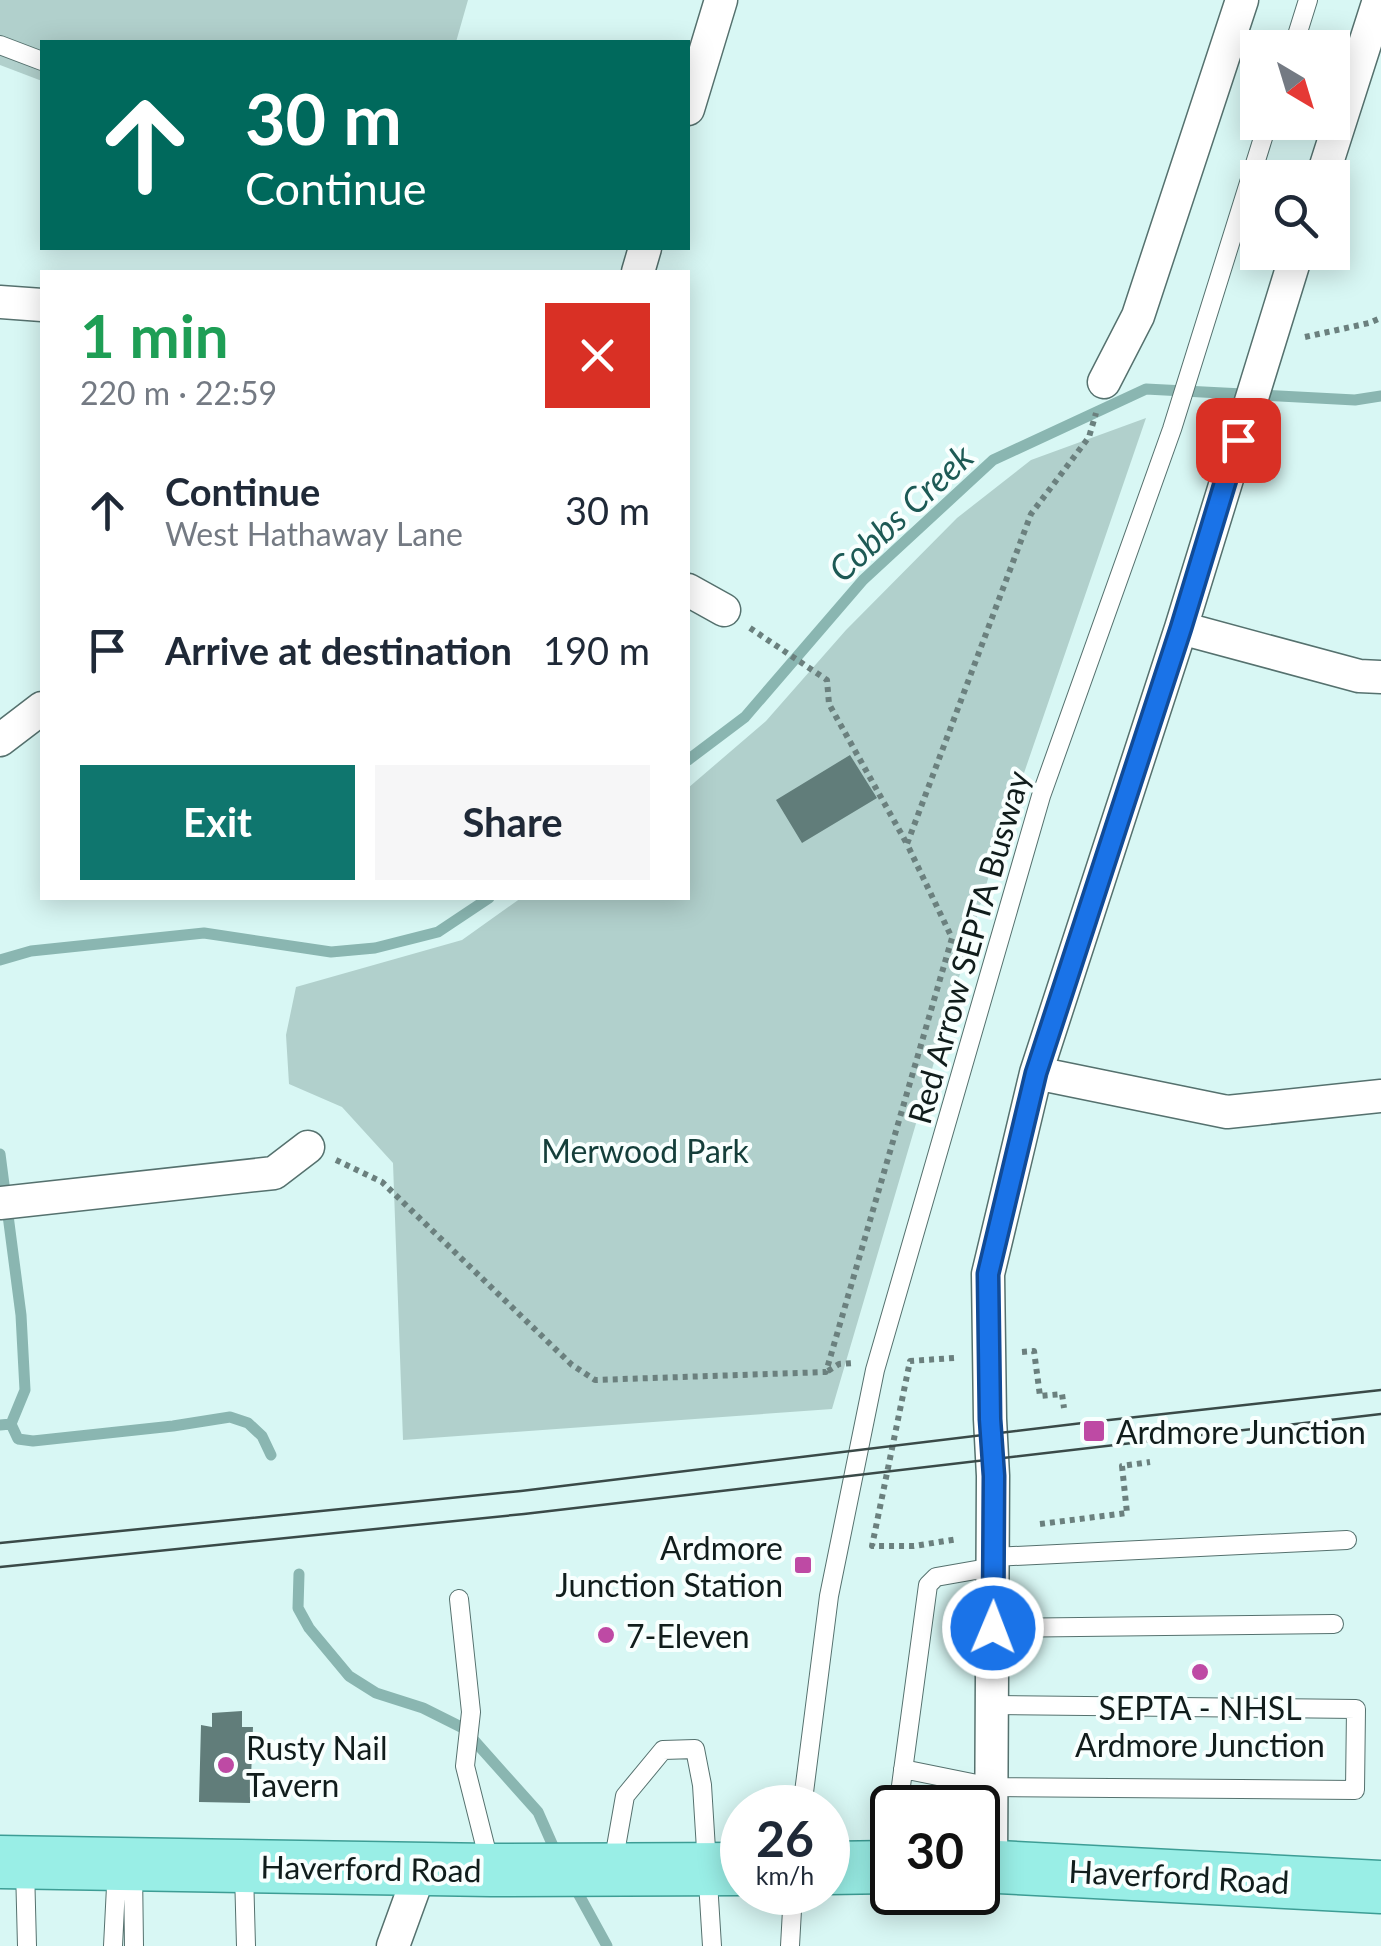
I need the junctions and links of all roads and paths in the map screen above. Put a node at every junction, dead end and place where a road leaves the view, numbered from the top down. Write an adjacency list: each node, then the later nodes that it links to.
1 (720, 0): 8 (street)
2 (1242, 0): 16 (street)
3 (1308, 0): 5 (lane)
4 (1379, 0): 10 (street)
5 (1298, 30)
6 (0, 45): 7 (lane)
7 (40, 60)
8 (690, 101)
9 (1262, 140): 42 (lane, Red Arrow SEPTA Busway)
10 (1328, 160)
11 (1292, 270): 15 (street)
12 (0, 302): 13 (street)
13 (40, 305)
14 (1381, 318): 15 (path)
15 (1268, 345): 20 (street)
16 (1104, 382)
17 (1090, 437): 25 (path)
18 (690, 591): 19 (street)
19 (724, 610)
20 (1181, 628): 22 (street); 26 (street)
21 (760, 636): 25 (path)
22 (1381, 677)
23 (40, 710): 24 (street)
24 (0, 740)
25 (907, 844): 28 (path)
26 (1036, 1073): 27 (street); 36 (street)
27 (1381, 1096)
28 (308, 1147): 29 (street)
29 (7, 1203)
30 (1023, 1352): 32 (path)
31 (954, 1358): 36 (path)
32 (1064, 1408)
33 (1150, 1462): 34 (path)
34 (1024, 1526)
35 (1347, 1540): 36 (lane)
36 (985, 1554): 39 (street); 41 (lane)
37 (459, 1599): 54 (lane)
38 (1334, 1624): 39 (lane)
39 (993, 1628): 40 (street)
40 (992, 1705): 45 (street); 46 (lane)
41 (903, 1769): 43 (lane); 44 (lane)
42 (805, 1785)
43 (901, 1785)
44 (978, 1785)
45 (992, 1785)
46 (1000, 1788)
47 (720, 1854): 55 (lane)
48 (12, 1863): 49 (main road, Haverford Road); 59 (lane)
49 (125, 1864): 50 (main road, Haverford Road); 60 (lane); 61 (lane)
50 (244, 1866): 52 (main road, Haverford Road); 62 (lane)
51 (1000, 1867): 56 (main road, Haverford Road)
52 (421, 1869): 54 (main road, Haverford Road); 63 (street)
53 (720, 1869): 55 (main road, Haverford Road)
54 (515, 1870): 55 (main road, Haverford Road)
55 (602, 1870)
56 (1381, 1887)
57 (720, 1895): 64 (lane)
58 (792, 1915): 65 (lane)
59 (26, 1946)
60 (112, 1946)
61 (134, 1946)
62 (246, 1946)
63 (393, 1946)
64 (712, 1946)
65 (790, 1946)

